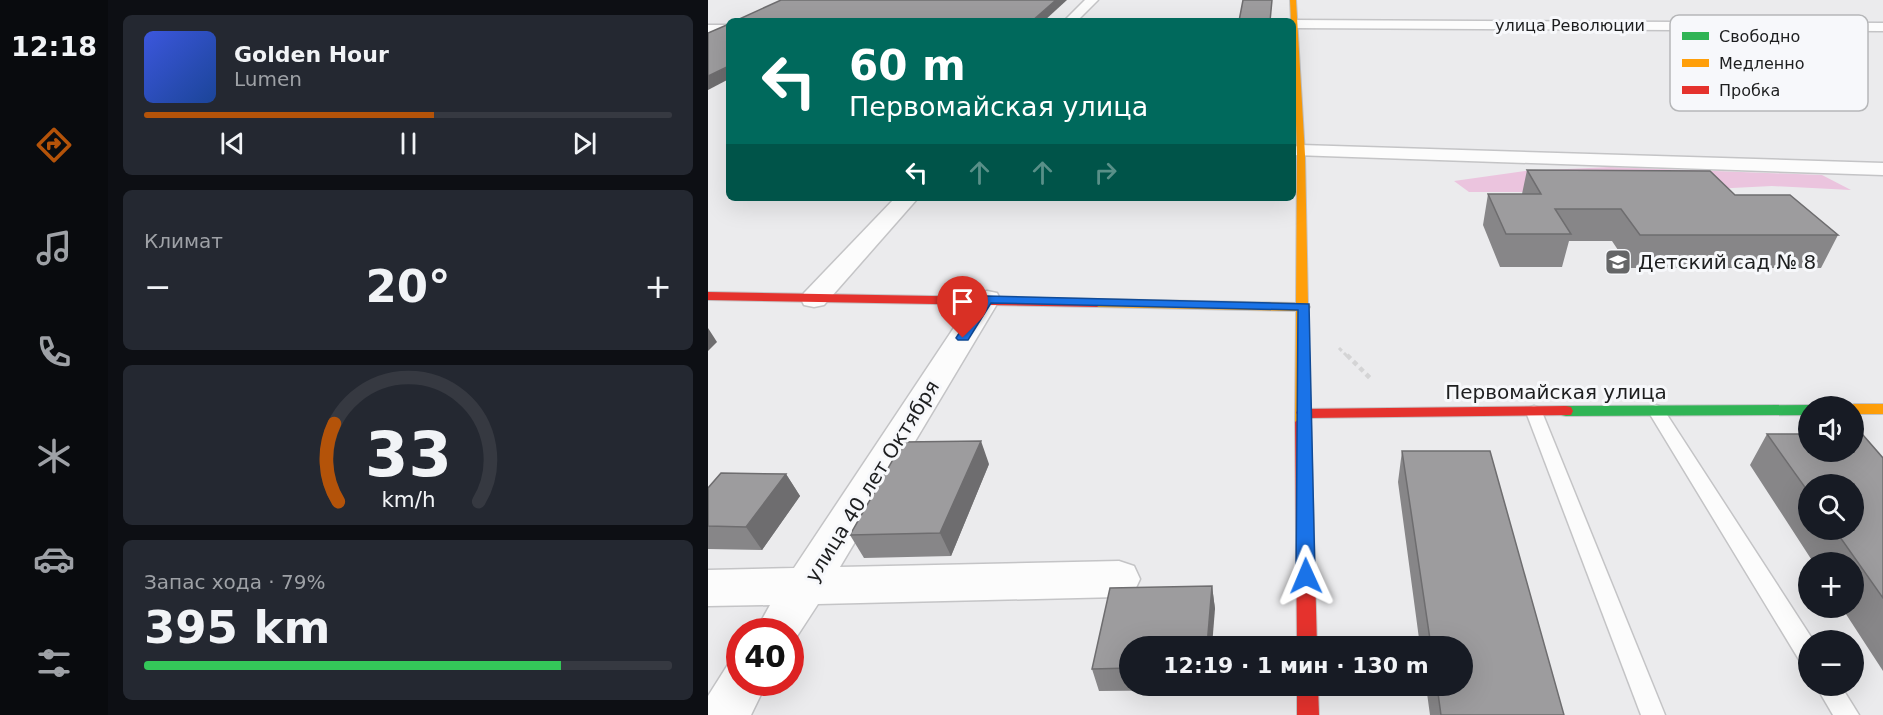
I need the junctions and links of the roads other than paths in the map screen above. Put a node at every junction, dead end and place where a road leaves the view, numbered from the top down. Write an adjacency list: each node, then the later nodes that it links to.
1 (1092, 0): 3 (street)
2 (1293, 0): 4 (street)
3 (1073, 18)
4 (1294, 18)
5 (1296, 24): 6 (street, улица Революции)
6 (1670, 26)
7 (1868, 27): 8 (street, улица Революции)
8 (1883, 27)
9 (708, 29): 10 (street)
10 (726, 29)
11 (1296, 60): 12 (street)
12 (1301, 151): 13 (street); 18 (street)
13 (1883, 169)
14 (904, 201): 16 (street)
15 (708, 297): 16 (street)
16 (814, 299): 17 (street)
17 (987, 299): 18 (street); 26 (street, улица 40 лет Октября)
18 (1304, 307): 24 (street)
19 (1864, 409): 20 (street)
20 (1883, 409)
21 (1798, 410): 23 (street, Первомайская улица)
22 (1534, 411): 23 (street, Первомайская улица); 24 (street, Первомайская улица); 36 (lane)
23 (1656, 411): 30 (lane)
24 (1303, 413): 29 (street)
25 (1119, 579): 26 (street)
26 (806, 586): 27 (street); 28 (street, улица 40 лет Октября)
27 (708, 588)
28 (786, 618)
29 (1307, 636)
30 (1798, 637)
31 (736, 696): 34 (street)
32 (1308, 696): 35 (street)
33 (1835, 696): 37 (lane)
34 (724, 715)
35 (1308, 715)
36 (1653, 715)
37 (1847, 715)

